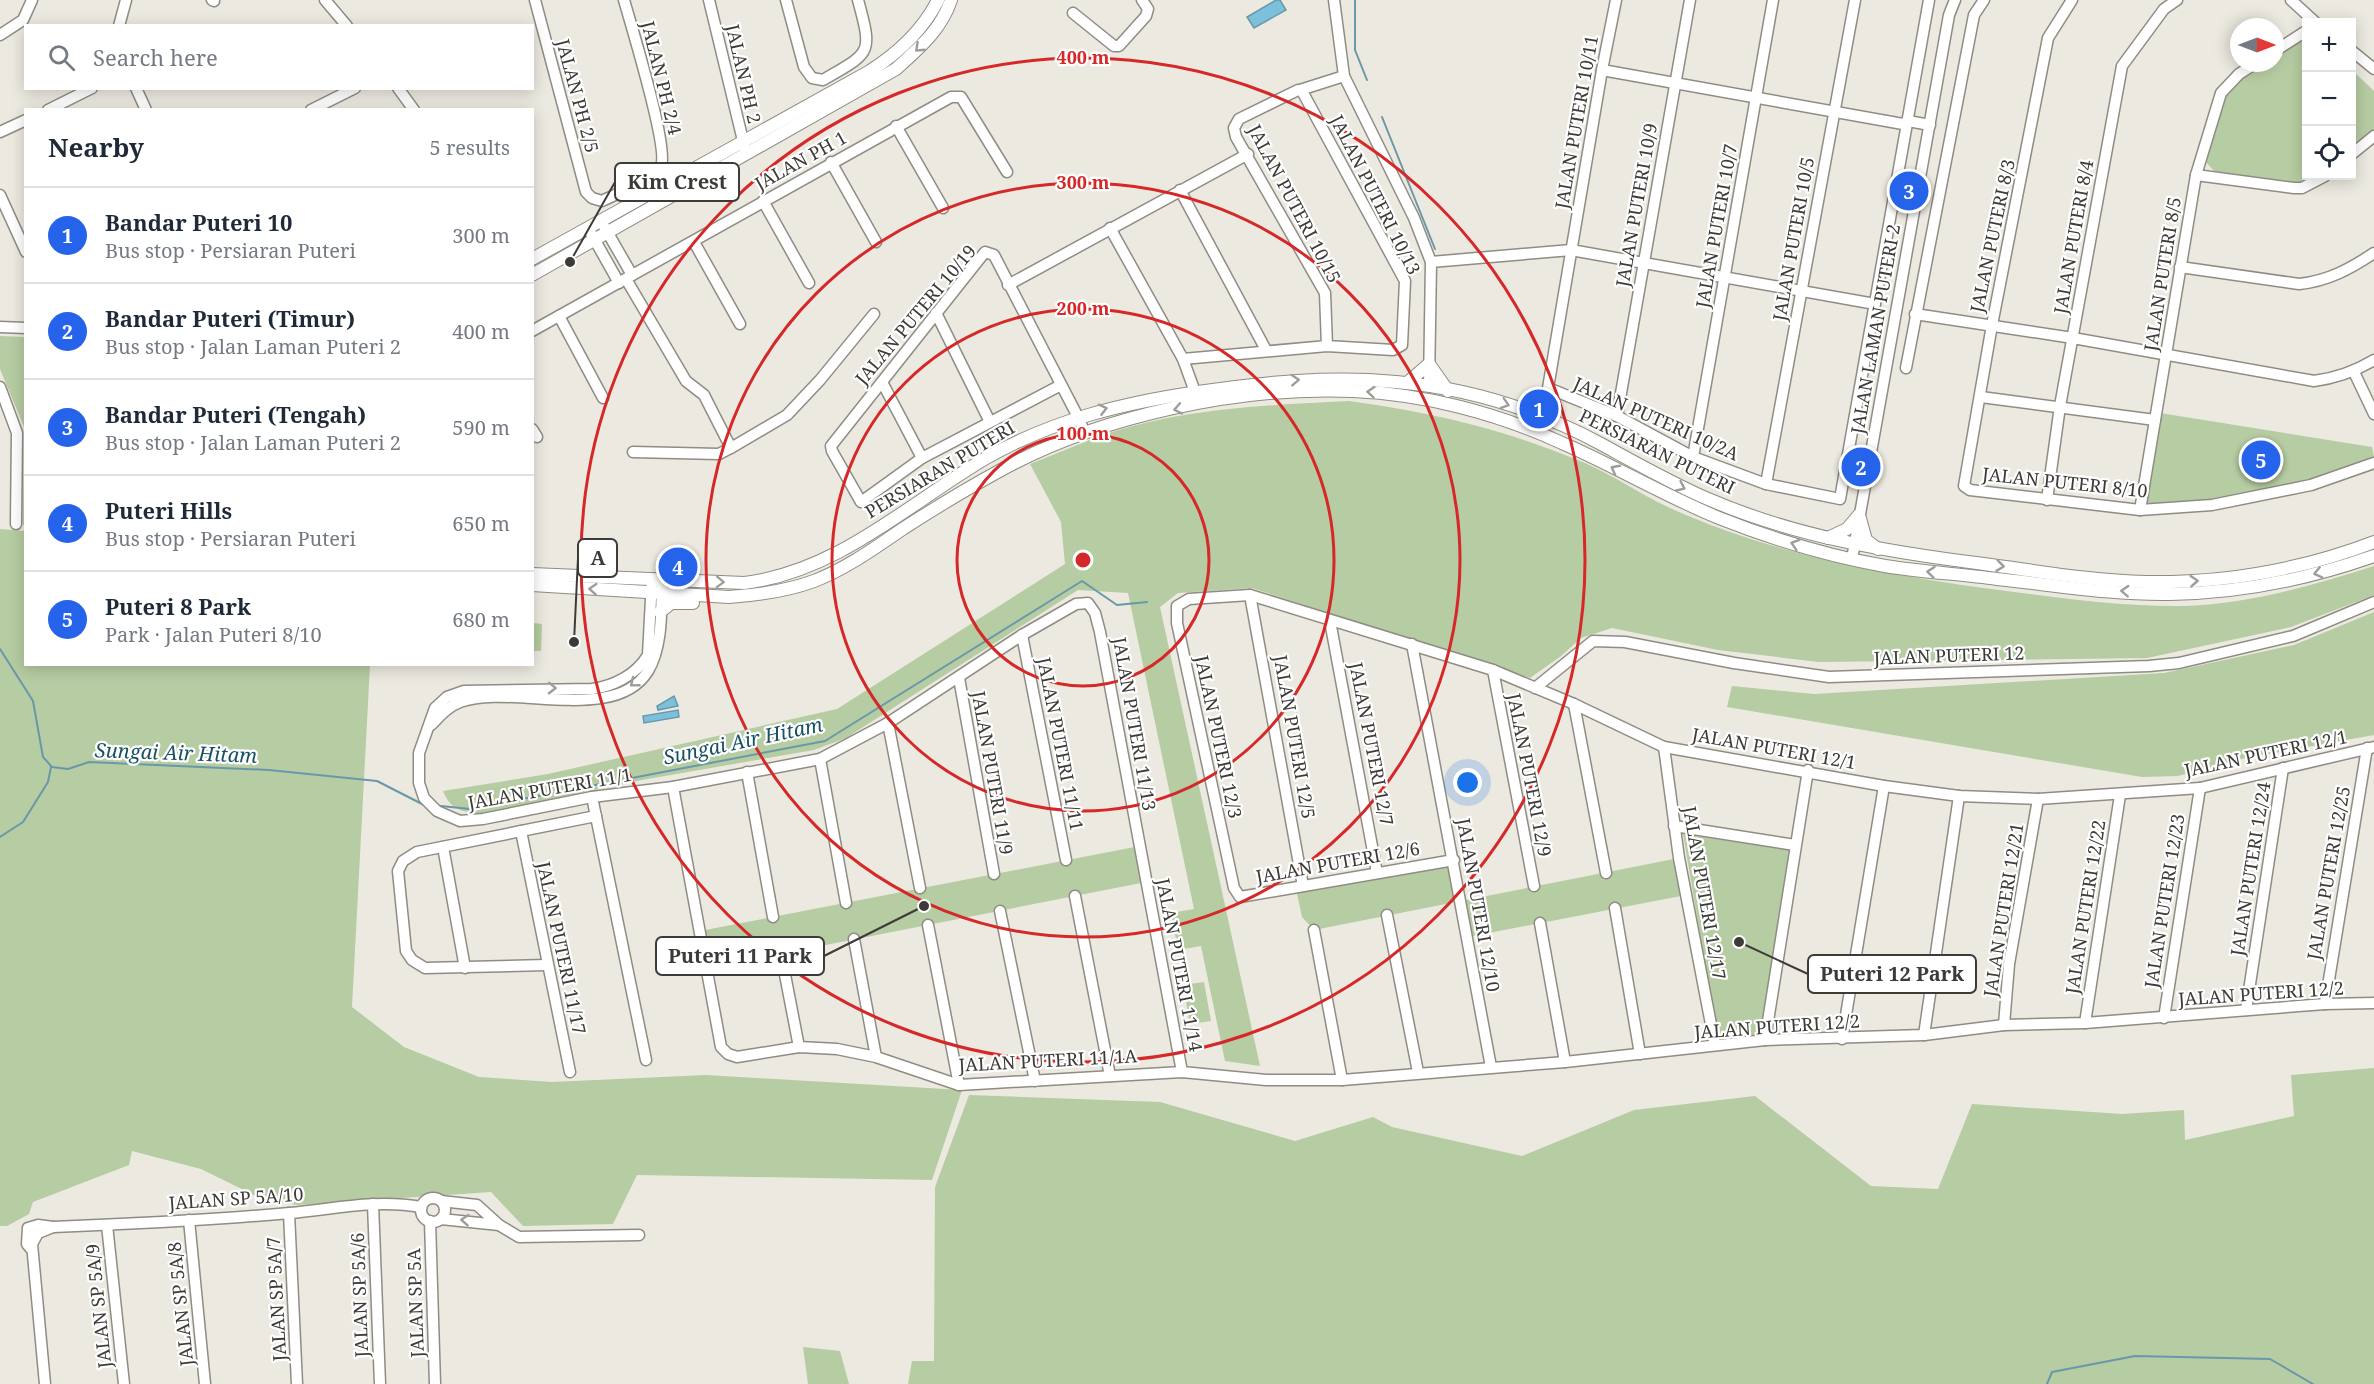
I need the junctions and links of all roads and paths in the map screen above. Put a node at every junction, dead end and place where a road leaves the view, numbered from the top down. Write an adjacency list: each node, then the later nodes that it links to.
1 (33, 0): 28 (street)
2 (126, 0): 25 (street)
3 (325, 0): 26 (street)
4 (535, 0): 57 (street, JALAN PH 2/5)
5 (624, 0): 57 (street, JALAN PH 2/4)
6 (709, 0): 53 (street, JALAN PH 2)
7 (786, 0): 8 (street)
8 (858, 0)
9 (938, 0): 53 (main road)
10 (951, 0): 53 (main road, one-way to 53)
11 (1142, 0): 23 (street)
12 (1334, 0): 34 (street)
13 (1616, 0): 32 (street, JALAN PUTERI 10/11)
14 (1690, 0): 35 (street, JALAN PUTERI 10/9)
15 (1773, 0): 41 (street, JALAN PUTERI 10/7)
16 (1854, 0): 46 (street, JALAN PUTERI 10/5)
17 (1929, 0): 48 (street)
18 (1955, 0): 50 (street, JALAN LAMAN PUTERI 2)
19 (1984, 0): 88 (street)
20 (2072, 0): 91 (street, JALAN PUTERI 8/3)
21 (2177, 0): 95 (street, JALAN PUTERI 8/4)
22 (2291, 0): 24 (street)
23 (1073, 13)
24 (2311, 18)
25 (119, 24)
26 (345, 24)
27 (2302, 34): 29 (street)
28 (0, 35)
29 (2284, 45)
30 (2356, 54): 31 (street)
31 (2374, 69)
32 (1602, 70): 35 (street); 73 (street, JALAN PUTERI 10/11)
33 (2243, 72): 59 (street, JALAN PUTERI 8/5)
34 (1344, 76): 40 (street); 76 (street)
35 (1676, 83): 41 (street); 77 (street, JALAN PUTERI 10/9)
36 (88, 90): 42 (street)
37 (137, 90): 43 (street)
38 (351, 90): 44 (street)
39 (399, 90): 45 (street)
40 (1302, 92): 55 (street, JALAN PUTERI 10/15); 96 (street, JALAN PUTERI 10/13)
41 (1756, 98): 46 (street); 80 (street, JALAN PUTERI 10/7)
42 (53, 108)
43 (145, 108)
44 (315, 108)
45 (413, 108)
46 (1834, 112): 48 (street); 84 (street, JALAN PUTERI 10/5)
47 (24, 121): 51 (street)
48 (1906, 125): 50 (street); 85 (street)
49 (896, 126): 56 (street, JALAN PH 1); 58 (street, JALAN PH 1); 64 (street)
50 (1929, 129): 132 (street, JALAN LAMAN PUTERI 2)
51 (0, 132)
52 (2374, 136): 54 (street)
53 (746, 149): 65 (main road); 68 (main road)
54 (2356, 151)
55 (1248, 154): 61 (street); 96 (street, JALAN PUTERI 10/15)
56 (831, 162): 63 (street, JALAN PH 1); 71 (street)
57 (662, 164)
58 (1007, 172)
59 (2196, 175): 60 (street); 78 (street, JALAN PUTERI 8/5)
60 (2317, 180)
61 (1180, 190): 67 (street); 97 (street)
62 (0, 195): 72 (street)
63 (763, 201): 70 (street, JALAN PH 1); 82 (street)
64 (943, 208)
65 (601, 221): 66 (main road); 68 (street)
66 (588, 228): 69 (street); 75 (main road)
67 (1110, 228): 83 (street); 99 (street)
68 (609, 233): 69 (main road); 81 (street)
69 (596, 240): 79 (main road); 81 (street)
70 (694, 242): 81 (street, JALAN PH 1); 90 (street)
71 (876, 242)
72 (24, 248)
73 (1571, 250): 76 (street); 77 (street); 109 (street, JALAN PUTERI 10/11)
74 (2374, 253): 78 (street)
75 (534, 258)
76 (1431, 262): 101 (street)
77 (1643, 263): 80 (street); 118 (street, JALAN PUTERI 10/9)
78 (2180, 267): 98 (street, JALAN PUTERI 8/5)
79 (534, 274)
80 (1724, 278): 84 (street); 125 (street, JALAN PUTERI 10/7)
81 (626, 279): 89 (street, JALAN PH 1); 123 (street)
82 (808, 283)
83 (1008, 285): 86 (street, JALAN PUTERI 10/19); 106 (street, JALAN PUTERI 10/19)
84 (1802, 291): 85 (street); 128 (street, JALAN PUTERI 10/5)
85 (1875, 304): 128 (street, JALAN PUTERI 10/2A)
86 (936, 313): 104 (street, JALAN PUTERI 10/19); 121 (street)
87 (874, 314): 123 (street)
88 (1915, 314): 91 (street); 102 (street)
89 (559, 316): 94 (street, JALAN PH 1); 114 (street)
90 (740, 324)
91 (1992, 325): 95 (street); 113 (street, JALAN PUTERI 8/3)
92 (0, 327): 93 (street)
93 (24, 328)
94 (534, 330)
95 (2073, 338): 98 (street); 115 (street, JALAN PUTERI 8/4)
96 (1327, 346): 97 (street, JALAN PUTERI 10/13)
97 (1266, 350): 99 (street, JALAN PUTERI 10/13)
98 (2166, 355): 103 (street); 120 (street, JALAN PUTERI 8/5)
99 (1183, 360): 111 (street)
100 (2374, 360): 103 (street)
101 (1429, 364): 105 (main road); 107 (street); 110 (main road)
102 (1906, 368)
103 (2354, 372): 117 (street)
104 (882, 382): 126 (street); 126 (street, JALAN PUTERI 10/19)
105 (1407, 383): 107 (main road, PERSIARAN PUTERI); 111 (main road, PERSIARAN PUTERI, one-way to 105)
106 (1061, 385): 119 (street, JALAN PUTERI 10/19); 121 (street)
107 (1429, 386): 110 (main road, PERSIARAN PUTERI); 112 (main road); 116 (main road)
108 (0, 387): 133 (street)
109 (1548, 388): 118 (street, JALAN PUTERI 10/2A)
110 (1448, 391): 134 (main road, PERSIARAN PUTERI, one-way to 134)
111 (1194, 392): 119 (main road, PERSIARAN PUTERI, one-way to 111)
112 (1409, 397): 116 (main road, PERSIARAN PUTERI); 122 (main road, PERSIARAN PUTERI, one-way to 122)
113 (1981, 397): 115 (street); 129 (street, JALAN PUTERI 8/3)
114 (603, 398)
115 (2060, 406): 120 (street); 130 (street, JALAN PUTERI 8/4)
116 (1456, 407): 139 (main road, PERSIARAN PUTERI, one-way to 116)
117 (2374, 414)
118 (1617, 416): 125 (street, JALAN PUTERI 10/2A)
119 (1078, 417): 122 (street, JALAN PUTERI 10/19); 142 (main road, PERSIARAN PUTERI, one-way to 119)
120 (2155, 420): 131 (street, JALAN PUTERI 8/5)
121 (990, 422): 126 (street)
122 (1084, 431): 144 (main road, PERSIARAN PUTERI)
123 (731, 448): 124 (street)
124 (633, 452)
125 (1693, 457): 128 (street, JALAN PUTERI 10/2A)
126 (922, 459)
127 (2374, 463): 131 (street, JALAN PUTERI 8/10)
128 (1766, 484)
129 (1964, 486): 130 (street, JALAN PUTERI 8/10)
130 (2046, 500): 131 (street, JALAN PUTERI 8/10)
131 (2140, 510)
132 (1859, 515): 134 (main road); 136 (street, JALAN LAMAN PUTERI 2); 137 (main road)
133 (16, 524)
134 (1828, 538): 136 (main road, PERSIARAN PUTERI)
135 (2374, 542): 137 (main road, PERSIARAN PUTERI, one-way to 135)
136 (1853, 545): 137 (main road, PERSIARAN PUTERI); 139 (street, JALAN LAMAN PUTERI 2)
137 (1879, 550)
138 (2374, 556): 139 (main road, PERSIARAN PUTERI, one-way to 139)
139 (1852, 559)
140 (534, 574): 142 (main road, PERSIARAN PUTERI)
141 (534, 585): 142 (main road, PERSIARAN PUTERI, one-way to 141)
142 (657, 587): 144 (main road, PERSIARAN PUTERI); 148 (street, JALAN PUTERI 11/1); 157 (street, JALAN PUTERI 11/1, one-way to 142)
143 (1251, 594): 145 (street, JALAN PUTERI 12/1); 149 (street, JALAN PUTERI 12/1); 182 (street, JALAN PUTERI 12/5)
144 (729, 597): 148 (main road)
145 (1189, 599): 185 (street, JALAN PUTERI 12/3)
146 (2374, 602): 154 (street, JALAN PUTERI 12)
147 (1076, 604): 150 (street, JALAN PUTERI 11/1); 178 (street, JALAN PUTERI 11/13)
148 (660, 612): 157 (street, JALAN PUTERI 11/1, one-way to 157)
149 (1330, 621): 151 (street, JALAN PUTERI 12/1); 179 (street, JALAN PUTERI 12/7)
150 (1022, 635): 153 (street, JALAN PUTERI 11/1); 176 (street, JALAN PUTERI 11/11)
151 (1412, 644): 152 (street, JALAN PUTERI 12/1); 177 (street, JALAN PUTERI 12/10)
152 (1493, 670): 154 (street, JALAN PUTERI 12/1); 183 (street, JALAN PUTERI 12/9)
153 (958, 678): 156 (street, JALAN PUTERI 11/1); 181 (street, JALAN PUTERI 11/9)
154 (1535, 688): 155 (street, JALAN PUTERI 12/1)
155 (1574, 704): 158 (street, JALAN PUTERI 12/1); 180 (street)
156 (888, 723): 160 (street, JALAN PUTERI 11/1); 184 (street)
157 (429, 728): 169 (street, JALAN PUTERI 11/1)
158 (1664, 747): 162 (street, JALAN PUTERI 12/1); 172 (street, JALAN PUTERI 12/17)
159 (2371, 748): 161 (street, JALAN PUTERI 12/1); 200 (street, JALAN PUTERI 12/25)
160 (820, 759): 163 (street, JALAN PUTERI 11/1); 187 (street)
161 (2283, 768): 166 (street, JALAN PUTERI 12/1); 201 (street, JALAN PUTERI 12/24)
162 (1808, 770): 164 (street, JALAN PUTERI 12/1); 174 (street)
163 (747, 772): 165 (street, JALAN PUTERI 11/1); 191 (street)
164 (1884, 786): 168 (street, JALAN PUTERI 12/1); 206 (street)
165 (673, 787): 169 (street, JALAN PUTERI 11/1); 209 (street, JALAN PUTERI 11/1A)
166 (2200, 788): 167 (street, JALAN PUTERI 12/1); 202 (street, JALAN PUTERI 12/23)
167 (2120, 795): 170 (street, JALAN PUTERI 12/1); 203 (street, JALAN PUTERI 12/22)
168 (1959, 796): 170 (street, JALAN PUTERI 12/1); 205 (street)
169 (592, 797): 171 (street)
170 (2038, 799): 204 (street, JALAN PUTERI 12/21)
171 (596, 816): 173 (street); 212 (street)
172 (1674, 826): 174 (street); 208 (street, JALAN PUTERI 12/17)
173 (521, 831): 175 (street); 197 (street, JALAN PUTERI 11/17)
174 (1795, 845): 207 (street)
175 (443, 847): 198 (street); 198 (street)
176 (1066, 860)
177 (1454, 860): 179 (street, JALAN PUTERI 12/6); 214 (street, JALAN PUTERI 12/10)
178 (1143, 864): 215 (street, JALAN PUTERI 11/14)
179 (1377, 873): 182 (street, JALAN PUTERI 12/6)
180 (1606, 873)
181 (994, 874)
182 (1303, 886): 185 (street, JALAN PUTERI 12/6)
183 (1534, 886)
184 (920, 888)
185 (1234, 888)
186 (1075, 896): 218 (street)
187 (846, 903)
188 (1615, 908): 210 (street)
189 (1000, 911): 220 (street)
190 (1388, 915): 217 (street)
191 (773, 916)
192 (1540, 923): 213 (street)
193 (928, 925): 221 (street)
194 (1314, 930): 219 (street)
195 (854, 939): 211 (street)
196 (782, 954): 209 (street)
197 (546, 964): 198 (street); 216 (street, JALAN PUTERI 11/17)
198 (465, 968)
199 (2374, 1003): 200 (street, JALAN PUTERI 12/2)
200 (2325, 1004): 201 (street, JALAN PUTERI 12/2)
201 (2246, 1010): 202 (street, JALAN PUTERI 12/2)
202 (2164, 1018): 203 (street, JALAN PUTERI 12/2)
203 (2085, 1023): 204 (street, JALAN PUTERI 12/2)
204 (2004, 1025): 205 (street, JALAN PUTERI 12/2)
205 (1924, 1035): 206 (street, JALAN PUTERI 12/2)
206 (1842, 1039): 207 (street, JALAN PUTERI 12/2)
207 (1765, 1040): 208 (street, JALAN PUTERI 12/2)
208 (1715, 1045): 210 (street, JALAN PUTERI 12/2)
209 (798, 1047): 211 (street, JALAN PUTERI 11/1A)
210 (1640, 1054): 213 (street, JALAN PUTERI 12/2)
211 (876, 1057): 221 (street, JALAN PUTERI 11/1A)
212 (646, 1060)
213 (1565, 1062): 214 (street, JALAN PUTERI 12/2)
214 (1491, 1067): 217 (street, JALAN PUTERI 12/2)
215 (1182, 1071): 218 (street, JALAN PUTERI 11/1A); 219 (street, JALAN PUTERI 12/2)
216 (570, 1072)
217 (1418, 1072): 219 (street, JALAN PUTERI 12/2)
218 (1110, 1076): 220 (street, JALAN PUTERI 11/1A)
219 (1342, 1080)
220 (1035, 1081): 221 (street, JALAN PUTERI 11/1A)
221 (959, 1085)
222 (441, 1201): 224 (street); 227 (street); 229 (street)
223 (373, 1204): 224 (street, JALAN SP 5A/10); 225 (street, JALAN SP 5A/10); 235 (street, JALAN SP 5A/6)
224 (421, 1207): 227 (street)
225 (289, 1213): 226 (street, JALAN SP 5A/10); 234 (street, JALAN SP 5A/7)
226 (189, 1220): 228 (street, JALAN SP 5A/10); 233 (street, JALAN SP 5A/8)
227 (436, 1220): 229 (street, one-way to 227); 236 (street, JALAN SP 5A)
228 (107, 1225): 231 (street, JALAN SP 5A/10); 232 (street, JALAN SP 5A/9)
229 (499, 1225): 230 (street)
230 (639, 1235)
231 (45, 1384)
232 (124, 1384)
233 (205, 1384)
234 (297, 1384)
235 (380, 1384)
236 (435, 1384)

